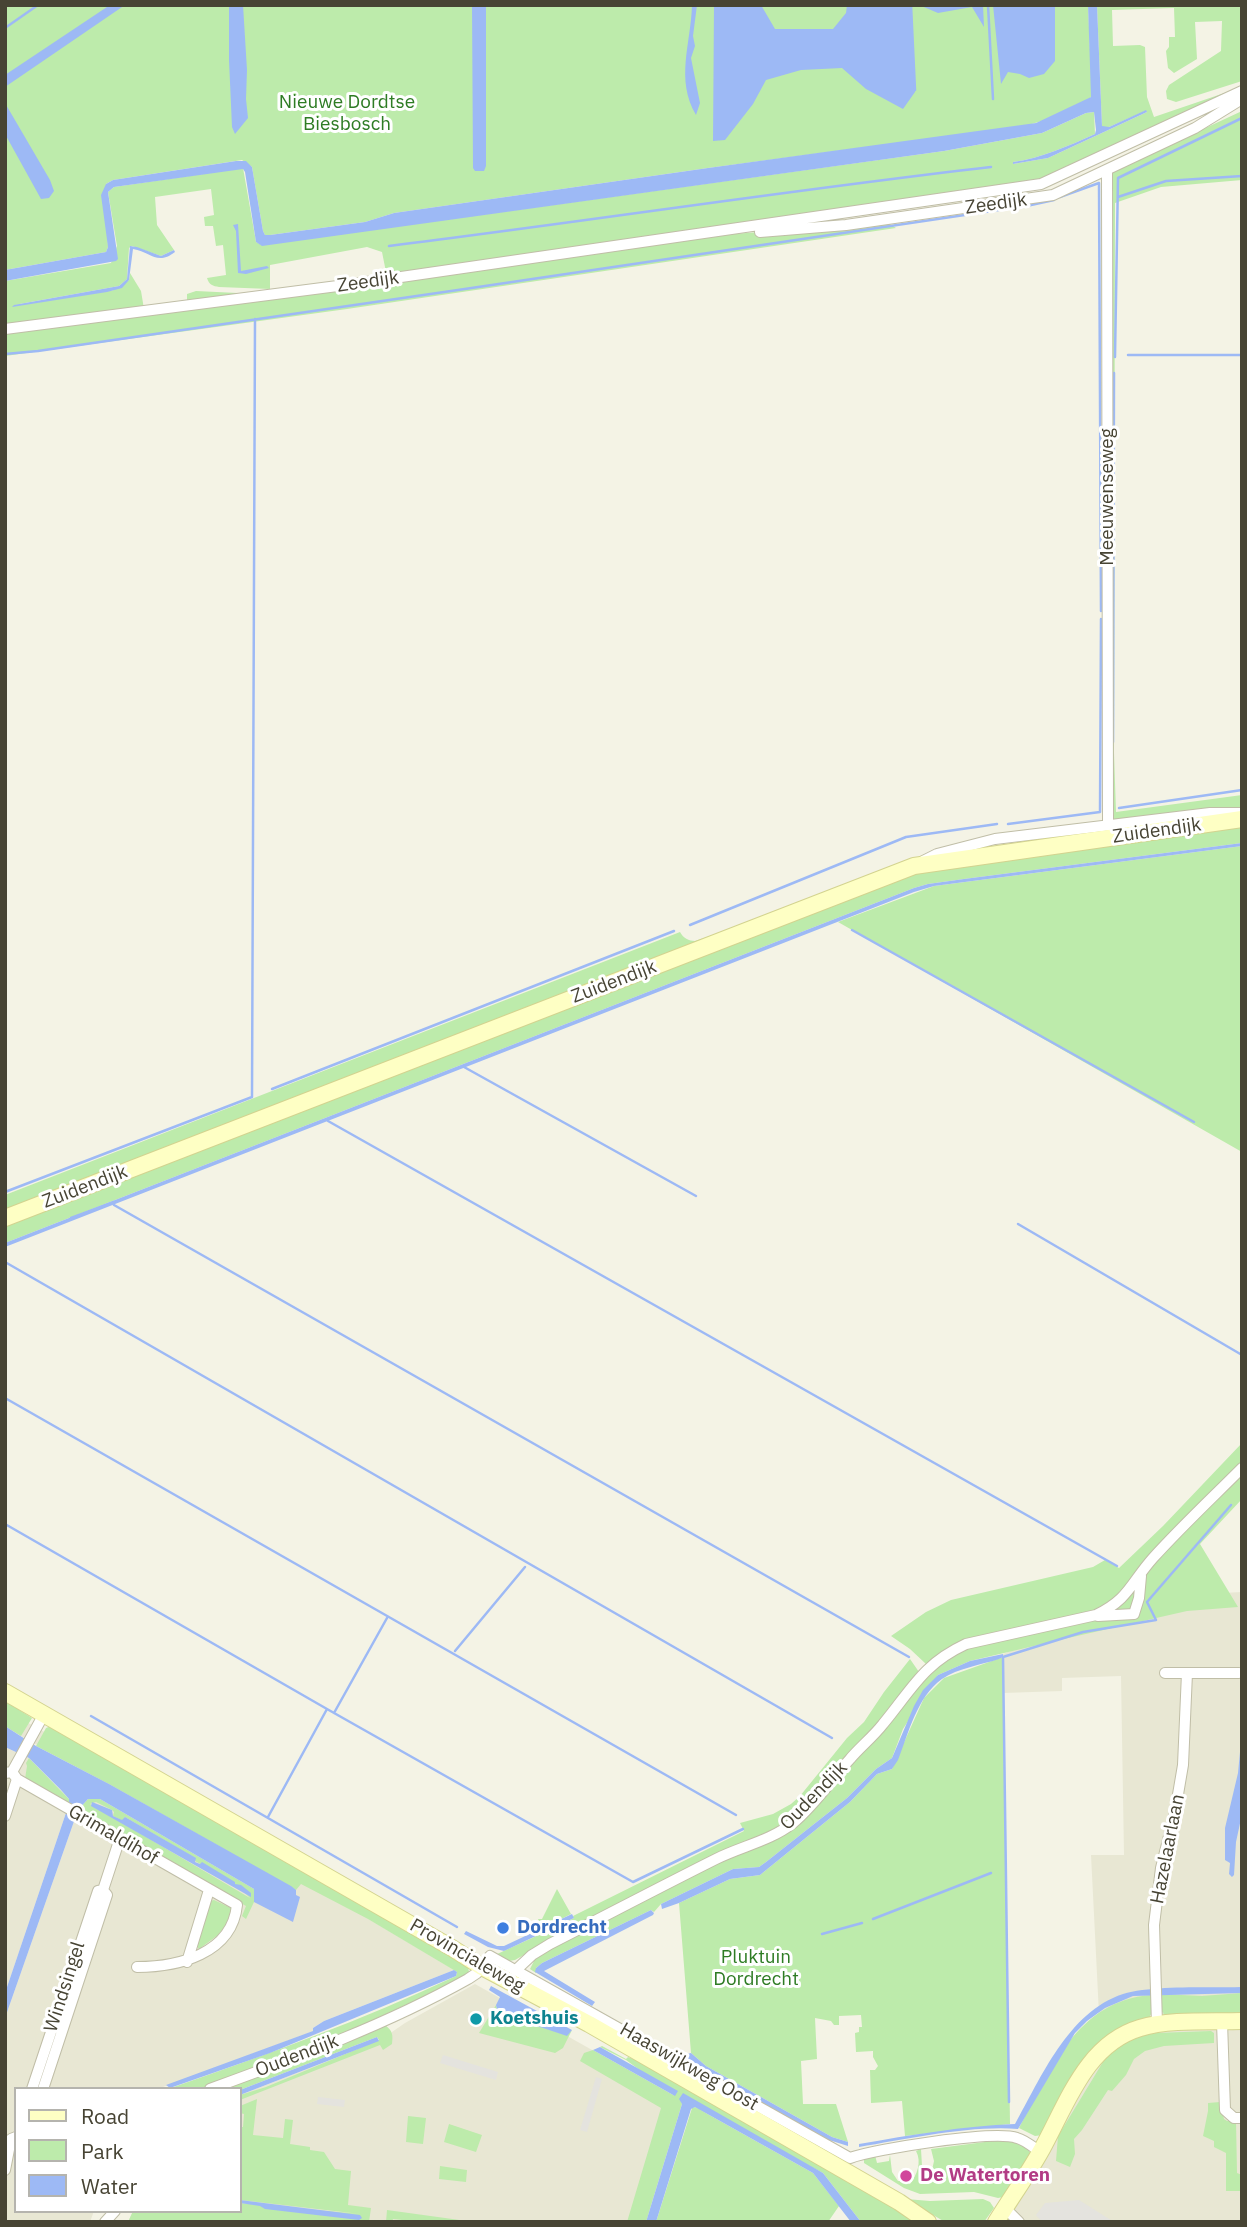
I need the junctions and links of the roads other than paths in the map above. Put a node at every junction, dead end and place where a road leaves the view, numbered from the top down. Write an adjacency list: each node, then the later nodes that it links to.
1 (1242, 91): 4 (street, Zeedijk)
2 (1242, 99): 3 (street, Zeedijk)
3 (1107, 170): 4 (street, Zeedijk); 8 (street, Meeuwenseweg)
4 (729, 230): 5 (street, Zeedijk)
5 (5, 329)
6 (1242, 813): 8 (street)
7 (1242, 819): 9 (street, Zuidendijk)
8 (1108, 824): 9 (street)
9 (914, 866): 10 (street, Zuidendijk)
10 (5, 1218)
11 (1242, 1468): 12 (street, Oudendijk)
12 (1142, 1573): 13 (street, Oudendijk); 13 (street, Oudendijk)
13 (1096, 1615): 27 (street, Oudendijk)
14 (1165, 1673): 15 (street)
15 (1187, 1673): 16 (street); 31 (street, Hazelaarlaan)
16 (1239, 1673)
17 (5, 1692): 18 (street, Provincialeweg)
18 (41, 1719): 19 (street); 25 (street, Provincialeweg)
19 (12, 1775): 20 (street); 21 (street, Grimaldihof)
20 (5, 1816)
21 (121, 1838): 22 (street, Windsingel); 23 (street, Grimaldihof)
22 (103, 1890): 32 (street, Windsingel); 33 (street, Windsingel)
23 (209, 1890): 24 (street); 24 (street, Grimaldihof)
24 (187, 1962): 26 (street, Grimaldihof)
25 (486, 1962): 27 (street, Haaswijkweg Oost); 28 (street, Provincialeweg); 34 (street, Oudendijk)
26 (138, 1967)
27 (516, 1970): 28 (street, Haaswijkweg Oost)
28 (524, 1982): 37 (street, Haaswijkweg Oost); 40 (street, Provincialeweg)
29 (1242, 2021): 30 (street)
30 (1222, 2022): 31 (street); 35 (street)
31 (1157, 2024): 37 (street)
32 (33, 2087)
33 (44, 2087)
34 (215, 2087)
35 (1242, 2118)
36 (11, 2138): 38 (street)
37 (1040, 2152): 39 (street)
38 (5, 2171)
39 (1000, 2215): 41 (street)
40 (928, 2222)
41 (1019, 2222)

